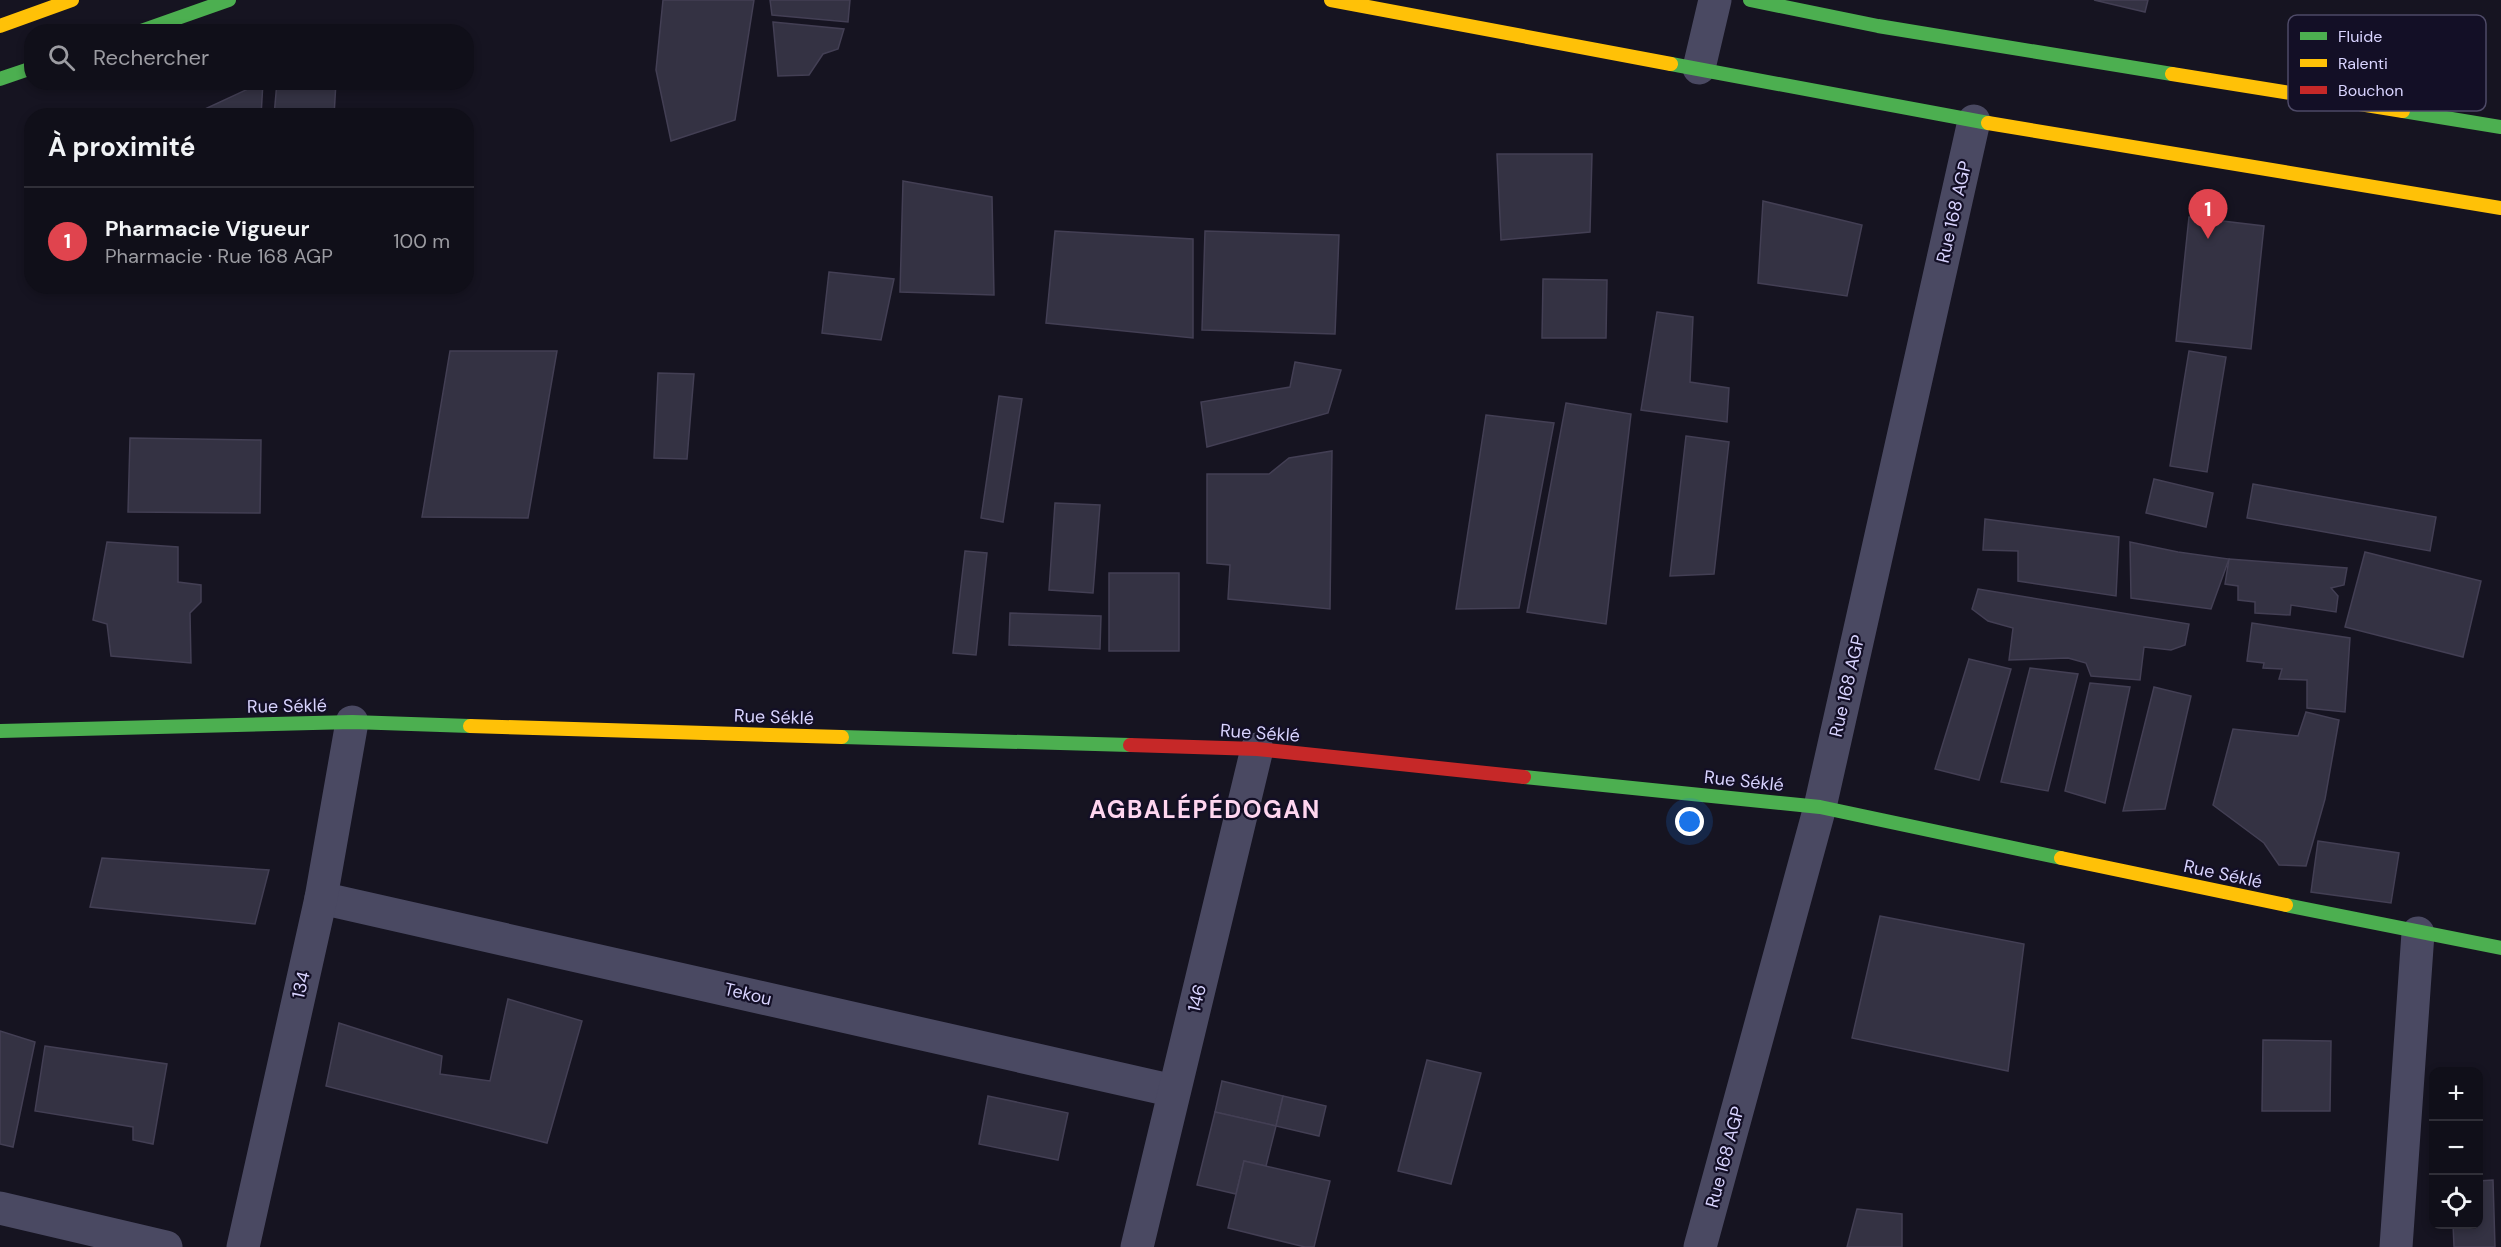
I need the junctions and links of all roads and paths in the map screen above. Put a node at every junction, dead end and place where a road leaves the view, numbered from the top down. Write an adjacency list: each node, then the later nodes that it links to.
1 (72, 0): 7 (street)
2 (229, 0): 6 (street)
3 (1331, 0): 8 (street)
4 (1715, 0): 8 (street)
5 (1750, 0): 11 (street)
6 (161, 24)
7 (0, 26)
8 (1699, 68): 13 (street)
9 (24, 71): 10 (street)
10 (0, 79)
11 (2288, 92)
12 (2402, 111): 14 (street)
13 (1974, 121): 15 (street); 19 (street, Rue 168 AGP)
14 (2501, 127)
15 (2501, 208)
16 (352, 722): 17 (street, Rue Séklé); 18 (street, Rue Séklé); 20 (street, 134)
17 (0, 731)
18 (1257, 749): 19 (street, Rue Séklé); 23 (street, 146)
19 (1820, 807): 21 (street, Rue Séklé); 28 (street, Rue 168 AGP)
20 (321, 898): 23 (street, Tekou); 26 (street, 134)
21 (2418, 933): 22 (street, Rue Séklé); 29 (street)
22 (2501, 948)
23 (1174, 1091): 27 (street, 146)
24 (0, 1208): 25 (street)
25 (166, 1247)
26 (243, 1247)
27 (1137, 1247)
28 (1700, 1247)
29 (2396, 1247)

